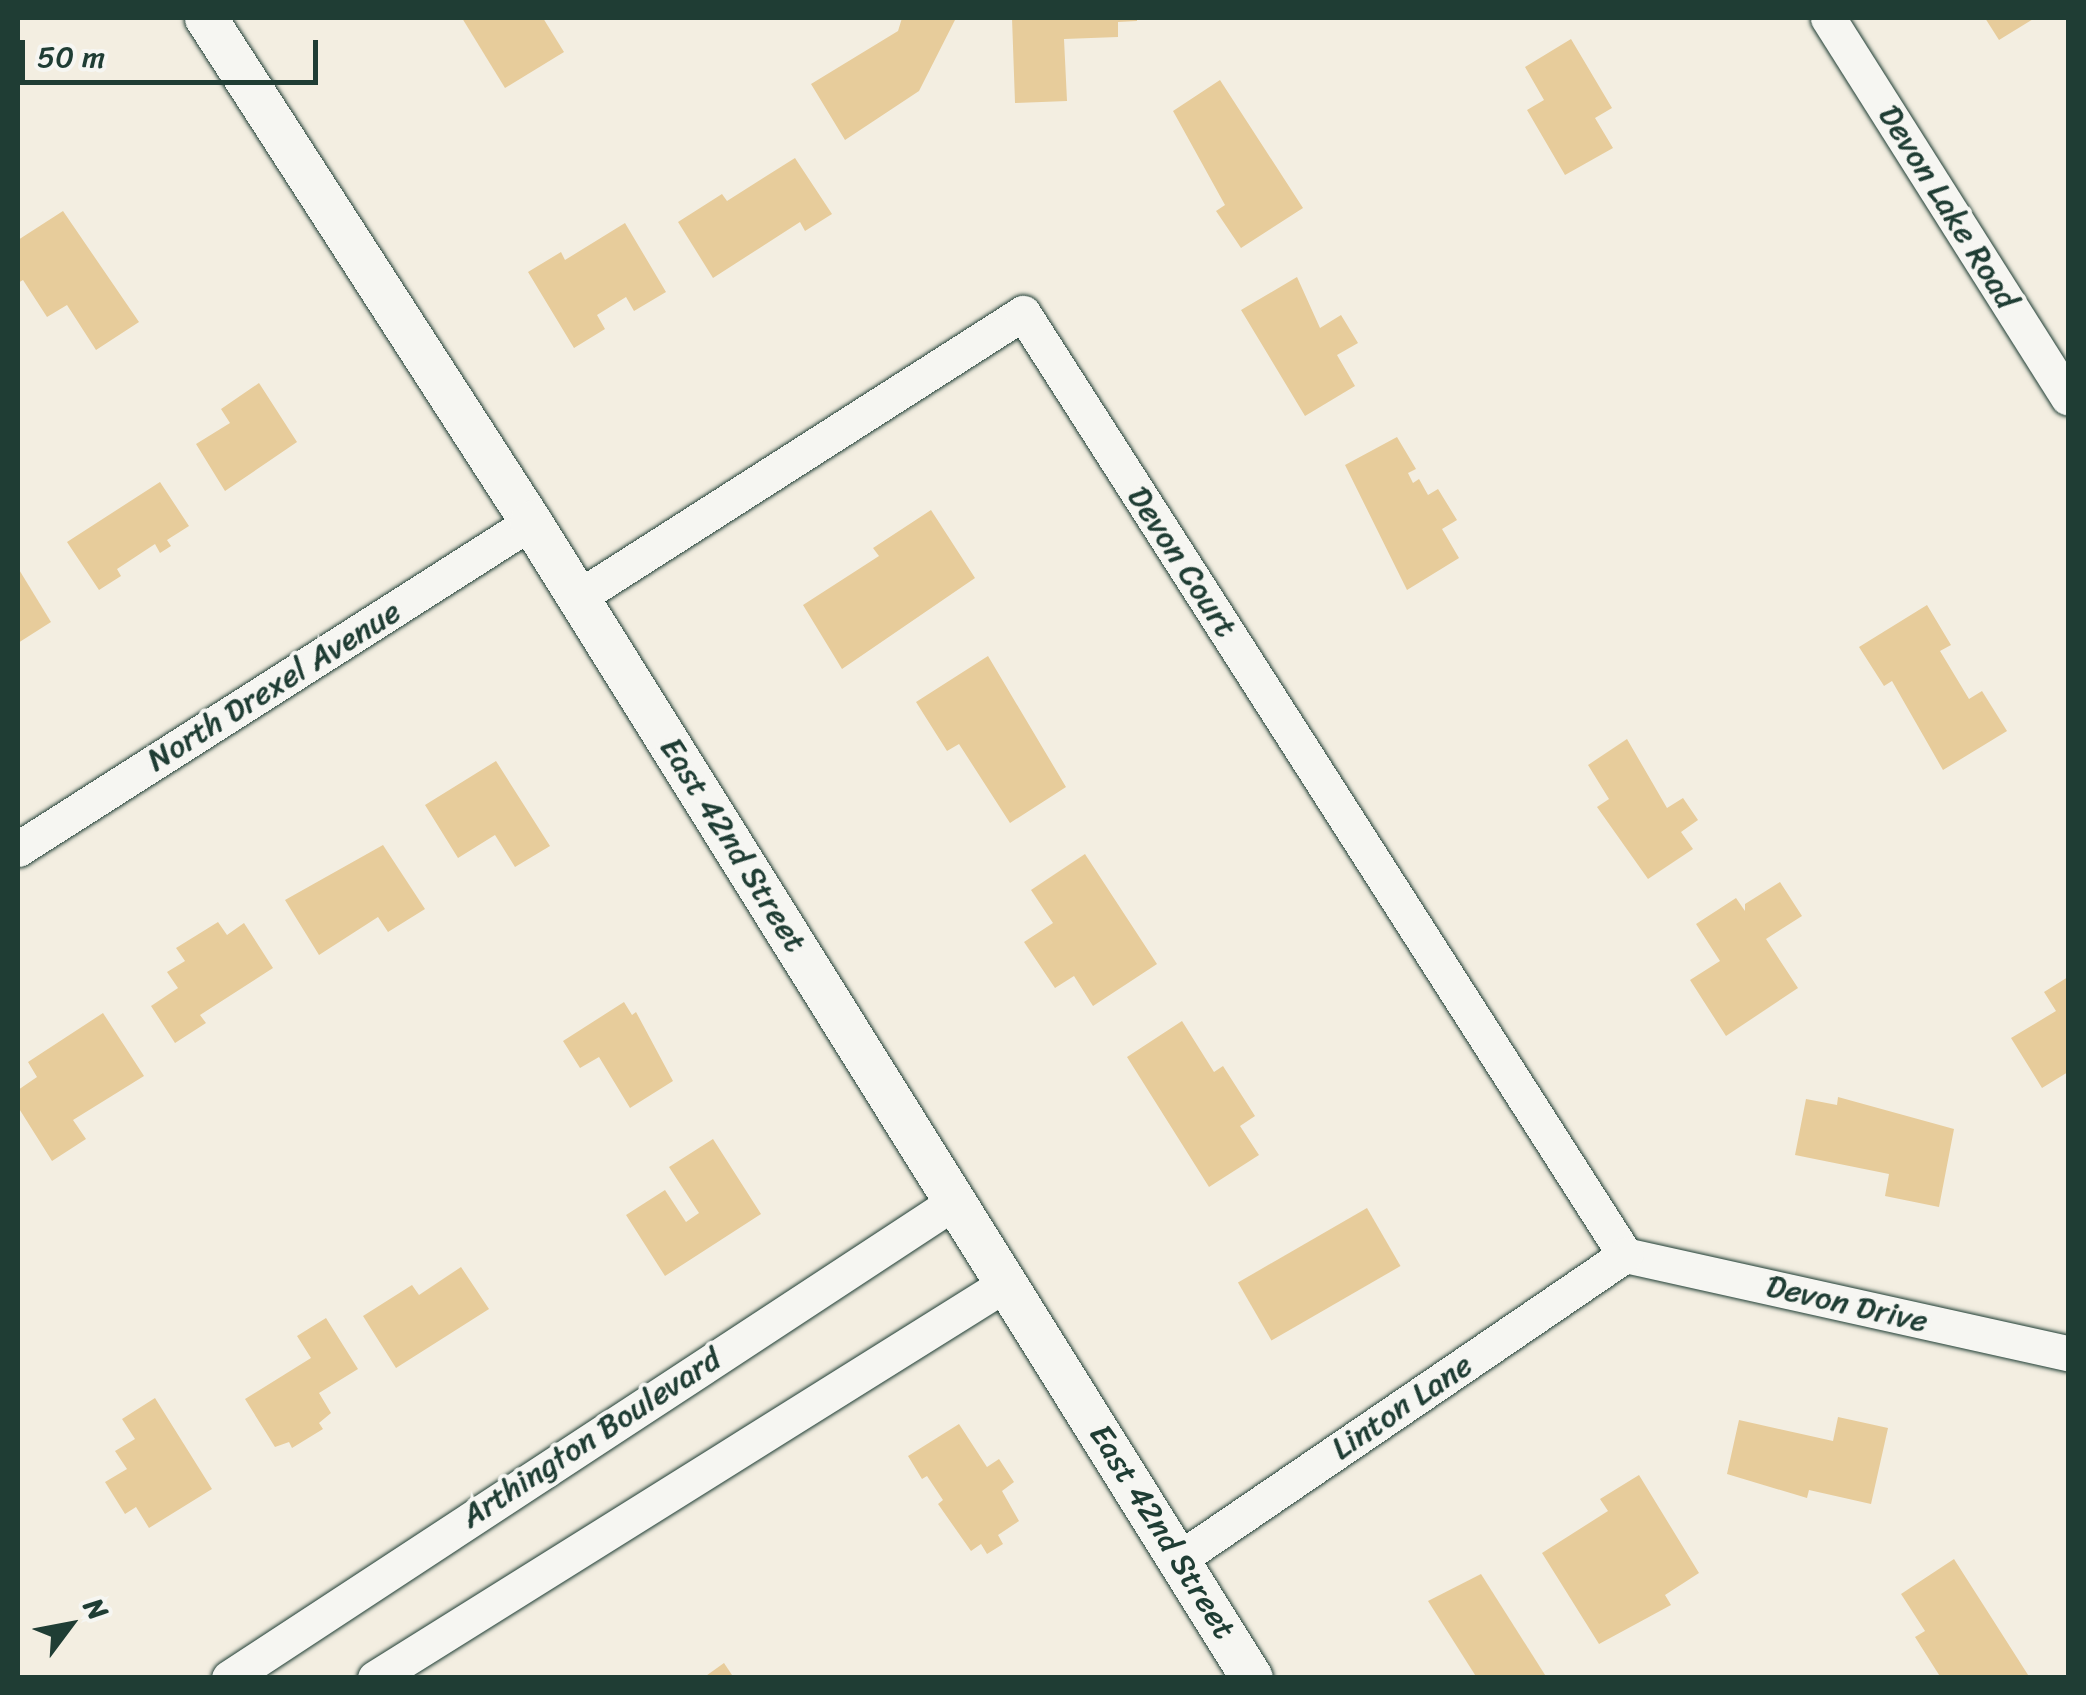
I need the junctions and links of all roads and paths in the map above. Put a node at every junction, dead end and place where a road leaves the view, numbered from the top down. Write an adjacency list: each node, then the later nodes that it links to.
1 (206, 18): 4 (street, East 42nd Street)
2 (1828, 18): 3 (street, Devon Lake Road)
3 (2068, 397)
4 (531, 522): 5 (street, East 42nd Street); 6 (street, North Drexel Avenue)
5 (577, 598): 7 (street, East 42nd Street); 8 (street, Devon Court)
6 (18, 849)
7 (956, 1201): 9 (street, East 42nd Street); 12 (street, Arthington Boulevard)
8 (1626, 1254): 10 (street, Devon Drive); 11 (street, Linton Lane)
9 (1007, 1282): 11 (street, East 42nd Street); 13 (street)
10 (2068, 1353)
11 (1179, 1559): 14 (street, East 42nd Street)
12 (229, 1678)
13 (375, 1678)
14 (1252, 1678)

